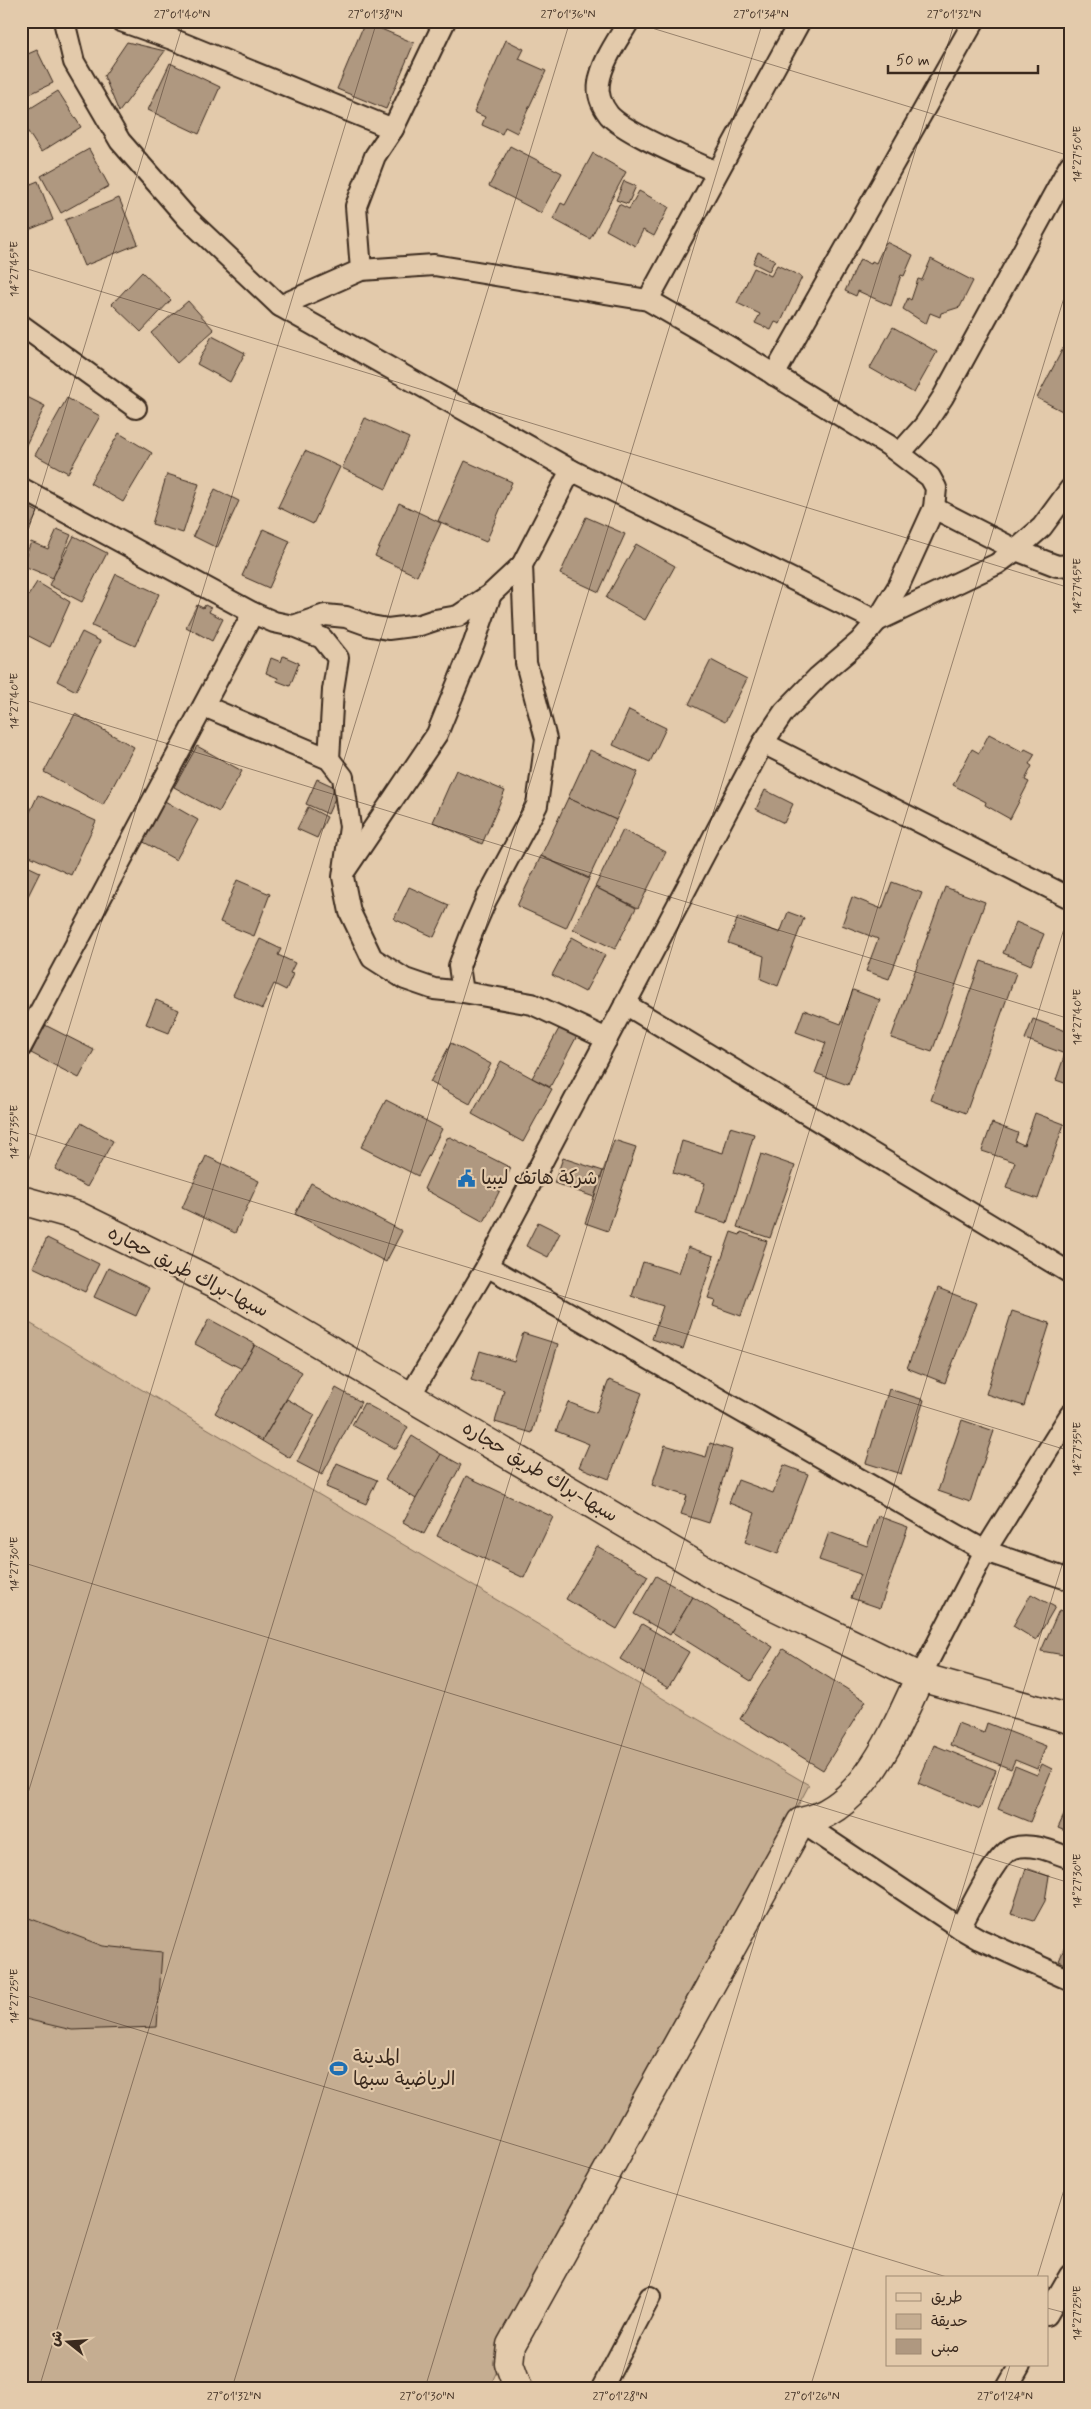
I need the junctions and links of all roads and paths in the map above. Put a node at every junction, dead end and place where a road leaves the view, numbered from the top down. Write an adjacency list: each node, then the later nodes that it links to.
1 (64, 21): 12 (street)
2 (121, 21): 7 (street)
3 (445, 21): 7 (street)
4 (629, 21): 9 (street)
5 (800, 21): 9 (street)
6 (974, 21): 14 (street)
7 (393, 130): 10 (street)
8 (1070, 165): 16 (street)
9 (716, 172): 11 (street)
10 (361, 270): 11 (street); 12 (street)
11 (648, 300): 14 (street)
12 (280, 306): 17 (street)
13 (22, 324): 15 (street)
14 (774, 375): 16 (street)
15 (136, 408)
16 (900, 453): 20 (street)
17 (571, 470): 22 (street); 26 (street)
18 (21, 488): 25 (street)
19 (1070, 489): 21 (street)
20 (934, 508): 21 (street); 26 (street)
21 (1016, 550): 23 (street); 26 (street)
22 (522, 565): 24 (street); 33 (street)
23 (1070, 565)
24 (491, 594): 27 (street); 31 (street)
25 (253, 613): 27 (street); 28 (street)
26 (876, 621): 29 (street)
27 (293, 626): 30 (street)
28 (204, 706): 30 (street); 36 (street)
29 (763, 743): 32 (street); 34 (street)
30 (329, 759): 31 (street)
31 (344, 872): 33 (street)
32 (1070, 898)
33 (463, 992): 35 (street)
34 (625, 1004): 35 (street); 39 (street)
35 (607, 1039): 38 (street)
36 (21, 1047)
37 (21, 1200): 40 (main road, سبها-براك طريق حجاره)
38 (488, 1266): 40 (street); 42 (street)
39 (1070, 1273)
40 (410, 1396): 44 (main road, سبها-براك طريق حجاره)
41 (1070, 1415): 42 (street)
42 (985, 1551): 43 (street); 44 (street)
43 (1070, 1580)
44 (920, 1677): 45 (main road, سبها-براك طريق حجاره); 46 (main road)
45 (1070, 1719)
46 (800, 1822): 48 (street); 54 (main road)
47 (1070, 1858): 48 (street)
48 (960, 1928): 49 (street)
49 (1070, 1980)
50 (1070, 2275): 52 (street)
51 (650, 2298): 55 (street)
52 (1048, 2314)
53 (1019, 2366): 56 (street)
54 (518, 2388)
55 (602, 2388)
56 (1007, 2388)

